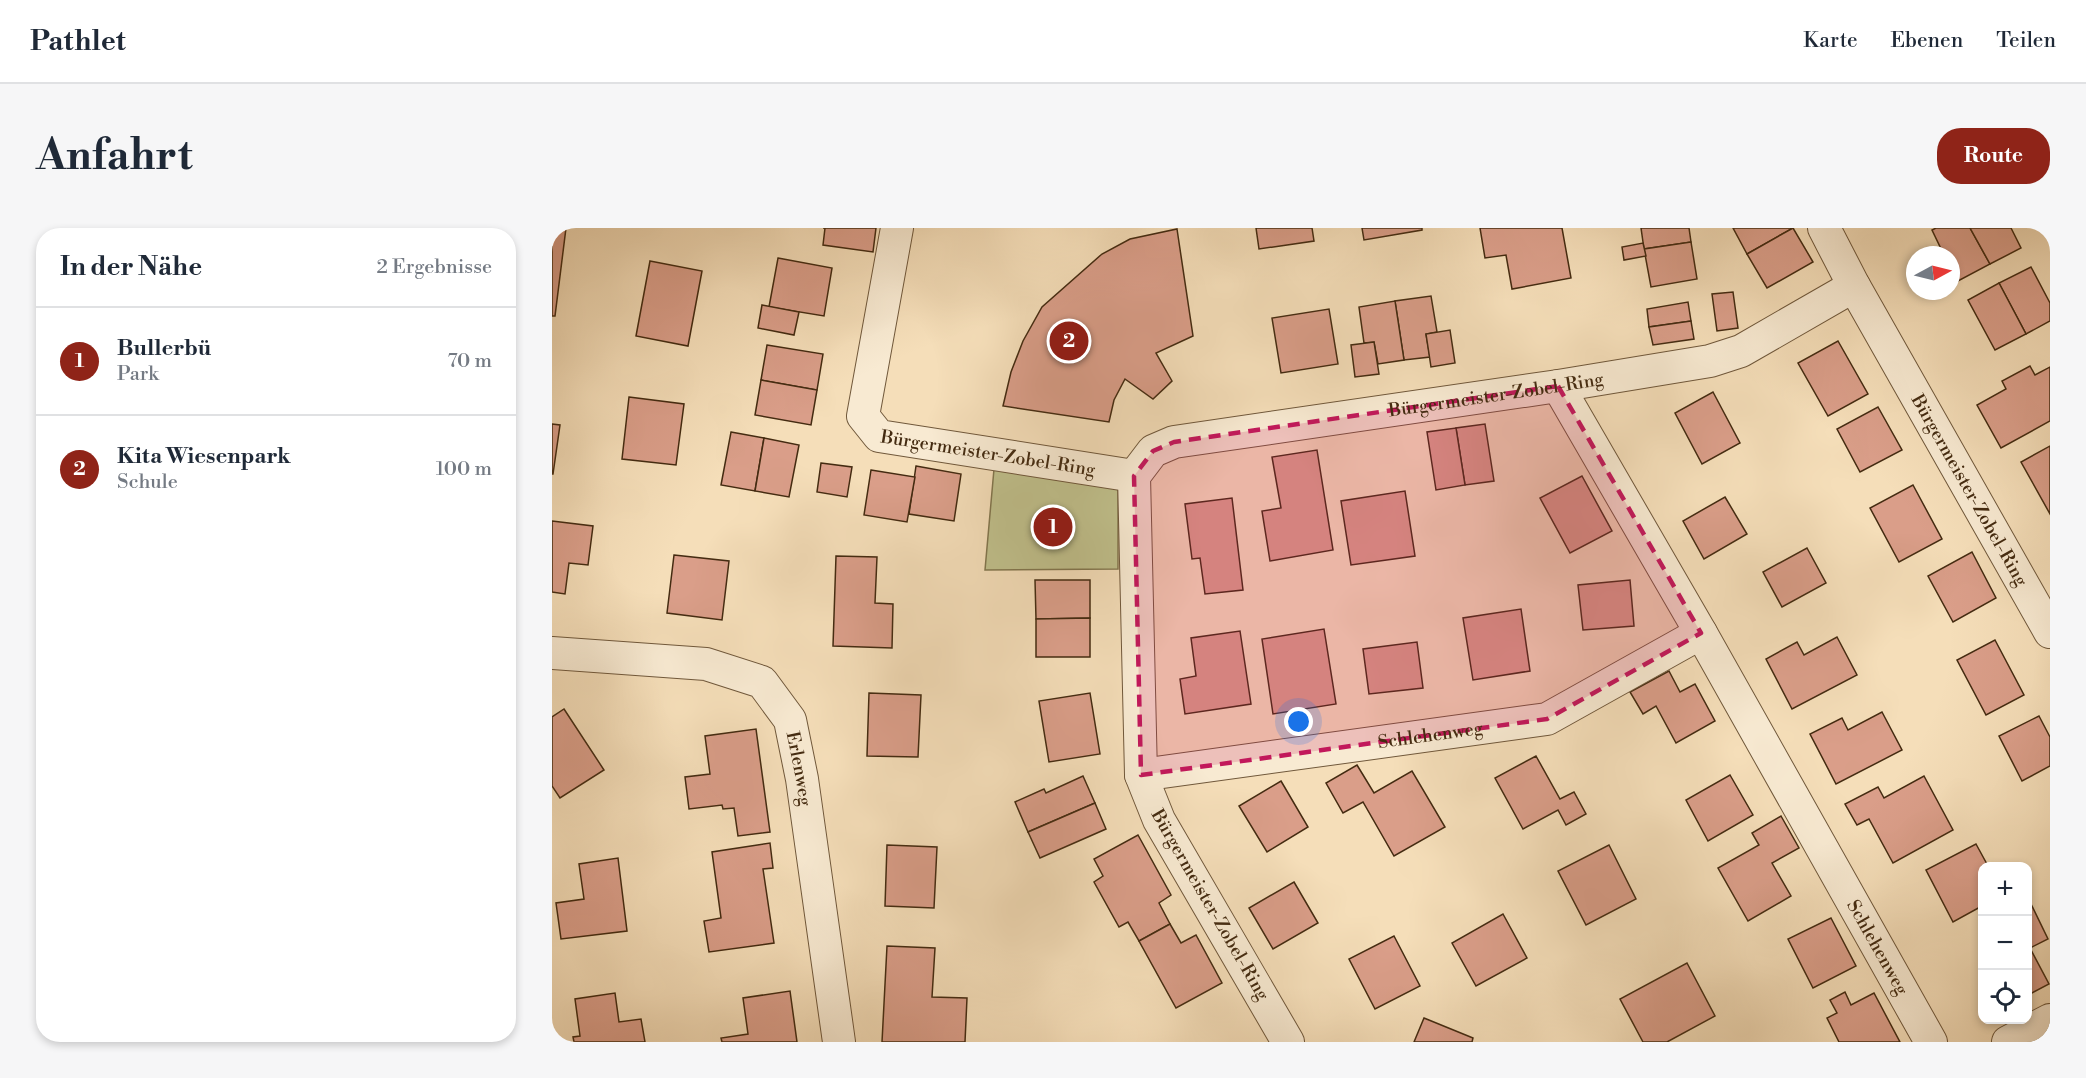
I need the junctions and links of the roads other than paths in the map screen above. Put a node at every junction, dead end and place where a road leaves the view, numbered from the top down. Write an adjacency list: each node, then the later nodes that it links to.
1 (897, 228): 5 (street, Bürgermeister-Zobel-Ring)
2 (1824, 228): 3 (street, Bürgermeister-Zobel-Ring)
3 (1854, 286): 4 (street, Bürgermeister-Zobel-Ring); 6 (street, Bürgermeister-Zobel-Ring)
4 (1558, 386): 5 (street, Bürgermeister-Zobel-Ring); 7 (street, Schlehenweg)
5 (1134, 476): 9 (street, Bürgermeister-Zobel-Ring)
6 (2050, 632)
7 (1701, 633): 9 (street, Schlehenweg); 13 (street, Schlehenweg)
8 (552, 653): 11 (street, Erlenweg)
9 (1141, 775): 12 (street, Bürgermeister-Zobel-Ring)
10 (2050, 1020): 14 (street)
11 (839, 1042)
12 (1288, 1042)
13 (1931, 1042)
14 (2008, 1042)

